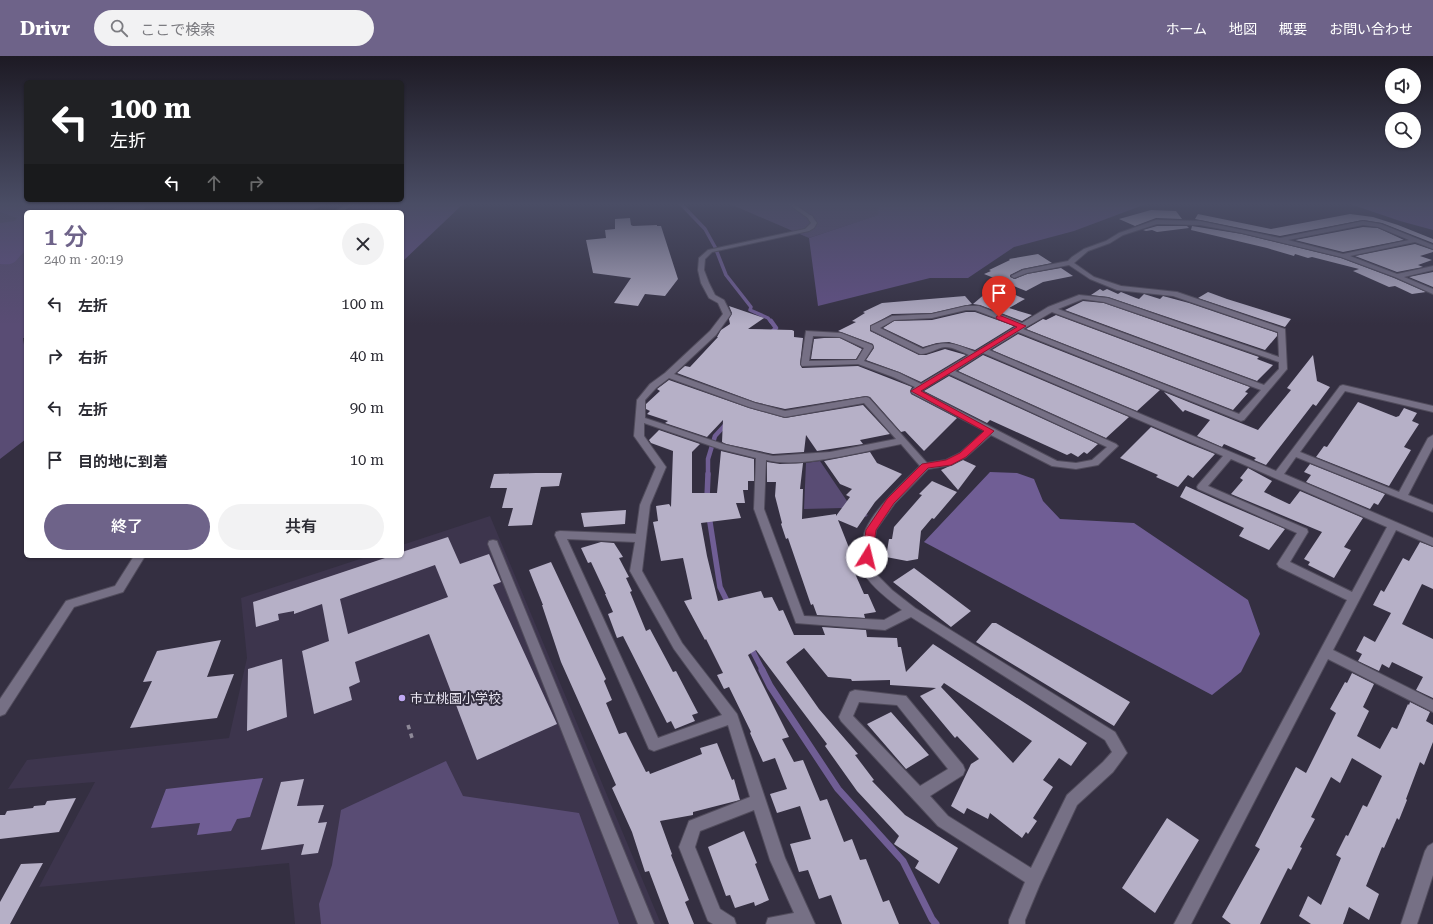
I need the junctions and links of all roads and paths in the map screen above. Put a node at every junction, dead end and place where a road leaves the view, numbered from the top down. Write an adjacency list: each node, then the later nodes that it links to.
1 (740, 245): 17 (street)
2 (1101, 245): 6 (street)
3 (1297, 245): 5 (street)
4 (1395, 245): 5 (street)
5 (1343, 256): 9 (street)
6 (1070, 263): 8 (street); 14 (street)
7 (1433, 268): 9 (street)
8 (1014, 276)
9 (1397, 276): 10 (street)
10 (1433, 292)
11 (1051, 309): 12 (street); 14 (street); 19 (street)
12 (1020, 328): 13 (street); 13 (street); 19 (street)
13 (979, 353): 16 (street); 26 (street)
14 (1282, 361): 19 (street)
15 (859, 362): 15 (street); 18 (street)
16 (949, 371): 18 (street); 22 (street)
17 (668, 375): 21 (street); 24 (street)
18 (922, 387): 22 (street)
19 (1266, 389)
20 (1433, 409): 25 (street)
21 (640, 420): 27 (street); 33 (street)
22 (990, 431): 28 (street)
23 (1433, 438): 30 (street)
24 (903, 441): 27 (street); 28 (street)
25 (1295, 453): 29 (street); 30 (street)
26 (1229, 454): 29 (street); 37 (street)
27 (761, 456): 38 (street)
28 (925, 466): 38 (street)
29 (1278, 475): 32 (street)
30 (1402, 496): 31 (street)
31 (1433, 509)
32 (1393, 525): 34 (street); 37 (street)
33 (640, 538): 42 (street); 42 (street)
34 (1433, 542)
35 (493, 544): 50 (street)
36 (139, 558): 41 (street)
37 (1354, 598): 39 (street)
38 (911, 611): 48 (street)
39 (1325, 652): 40 (street); 54 (street)
40 (1433, 706)
41 (0, 710)
42 (732, 718): 46 (street)
43 (408, 725): 44 (path)
44 (413, 741)
45 (919, 795): 45 (street); 48 (street)
46 (760, 801): 49 (street); 51 (street)
47 (1433, 853): 55 (street)
48 (1034, 879): 53 (street)
49 (805, 922): 52 (street)
50 (646, 924)
51 (728, 924)
52 (774, 924)
53 (1017, 924)
54 (1182, 924)
55 (1409, 924)

